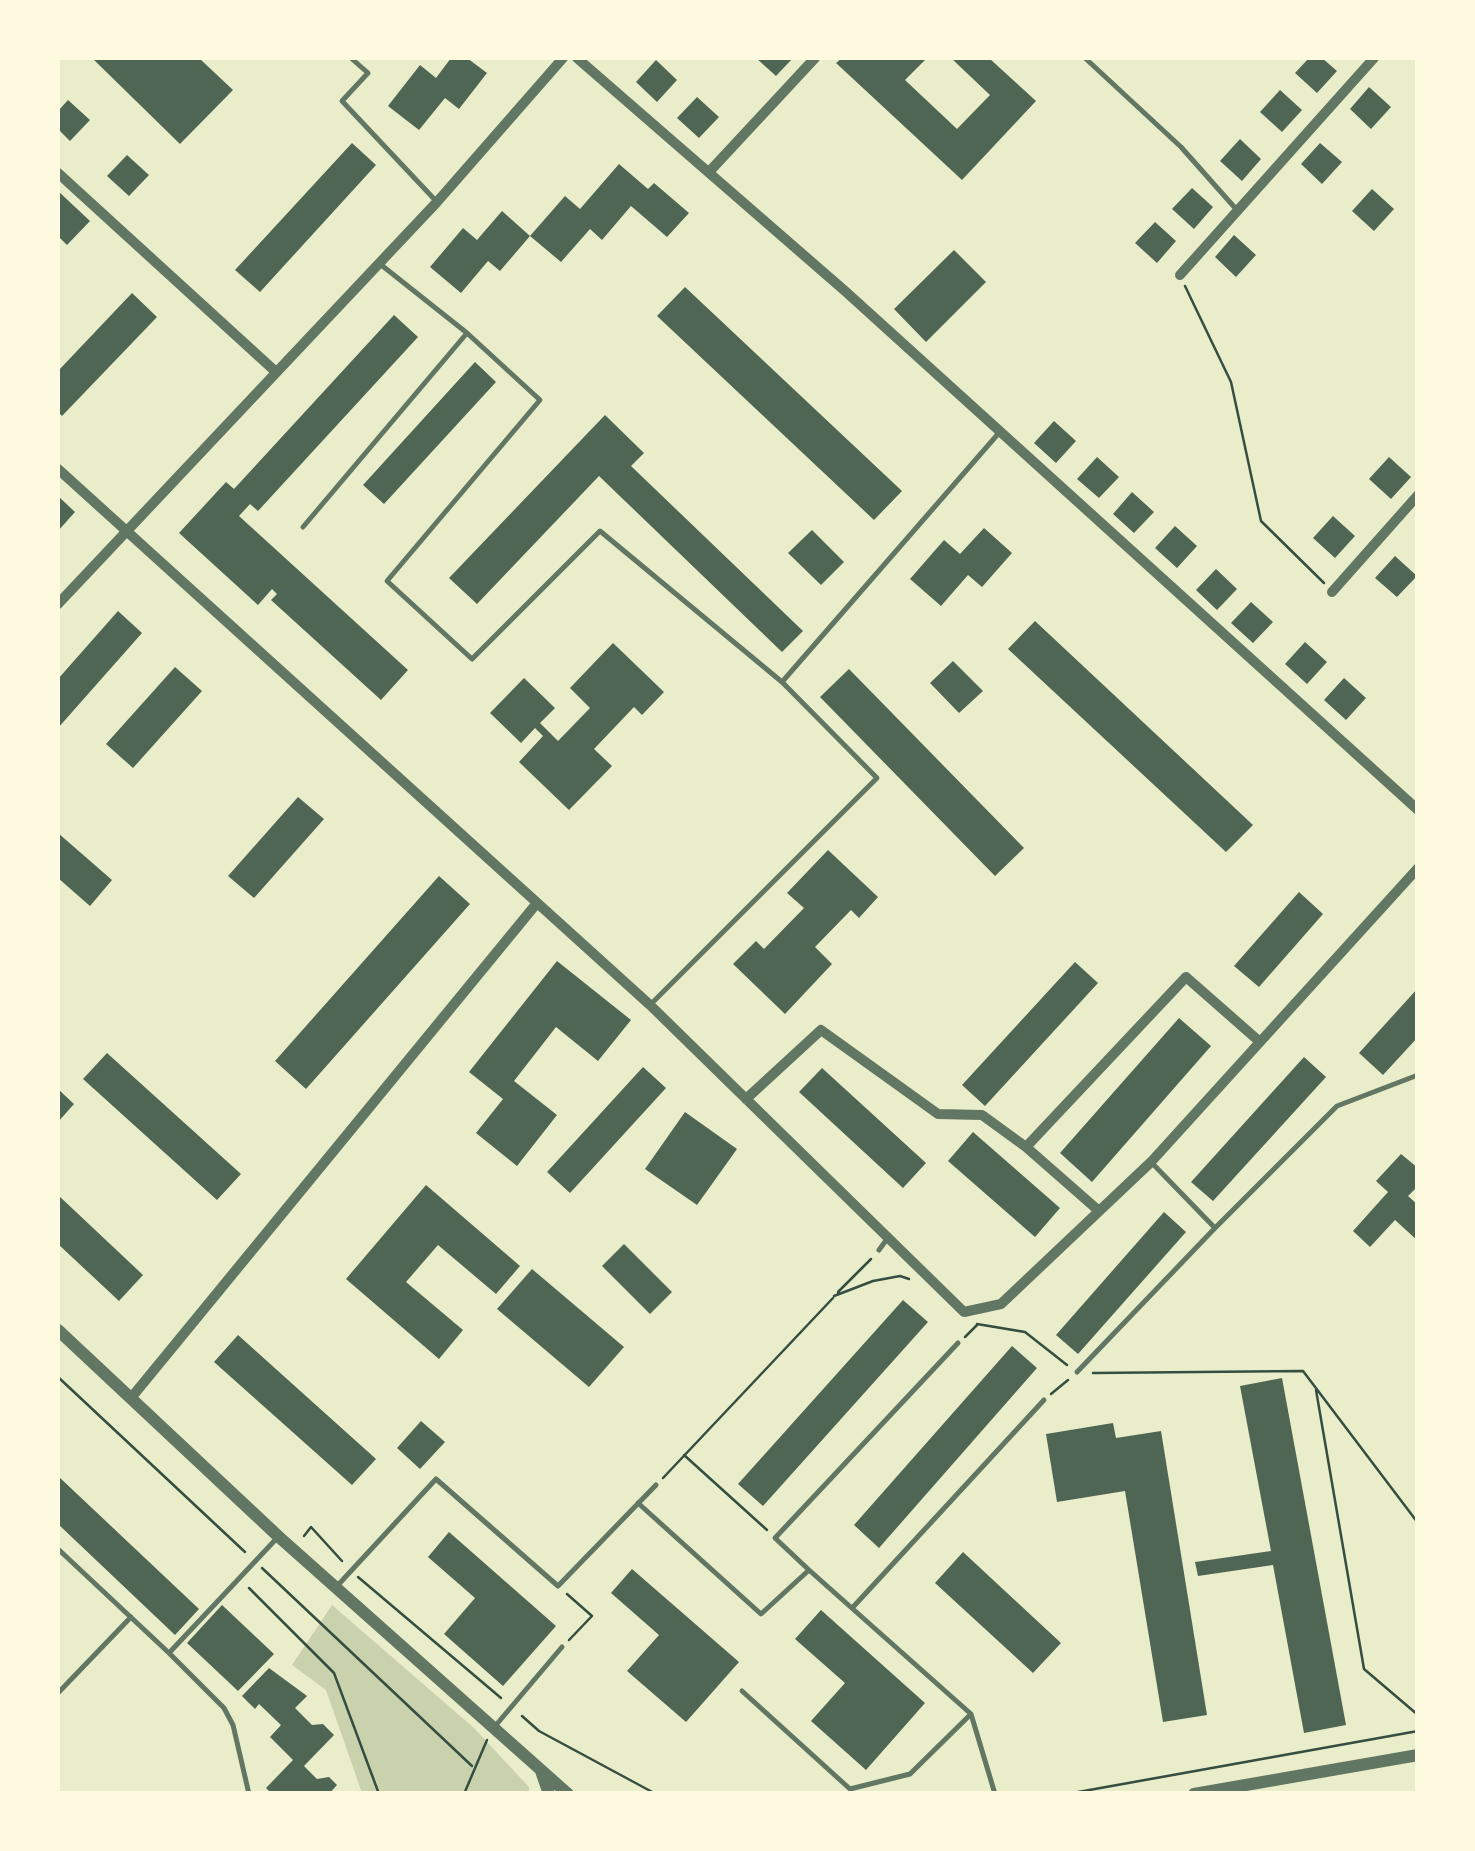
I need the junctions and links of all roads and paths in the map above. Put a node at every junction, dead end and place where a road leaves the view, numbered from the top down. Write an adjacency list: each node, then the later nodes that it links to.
1 (351, 58): 9 (lane)
2 (563, 58): 9 (street)
3 (577, 58): 7 (street)
4 (815, 58): 7 (street)
5 (1086, 58): 10 (lane)
6 (1374, 58): 10 (street)
7 (709, 172): 15 (street)
8 (58, 173): 14 (street)
9 (438, 202): 11 (street)
10 (1238, 211): 12 (street)
11 (380, 264): 13 (lane); 14 (street)
12 (1180, 275): 20 (path)
13 (467, 333): 18 (lane); 22 (lane)
14 (276, 372): 19 (street)
15 (998, 434): 22 (lane); 23 (street)
16 (58, 469): 19 (street)
17 (1418, 495): 20 (street)
18 (303, 527)
19 (126, 530): 21 (street); 25 (street)
20 (1332, 592)
21 (58, 604)
22 (782, 682): 26 (lane)
23 (1418, 810)
24 (1418, 868): 27 (street)
25 (538, 903): 26 (street); 44 (street)
26 (650, 1005): 29 (street)
27 (1260, 1042): 30 (street); 31 (street)
28 (1418, 1074): 33 (lane)
29 (746, 1099): 30 (street); 34 (street)
30 (1026, 1148): 32 (street)
31 (1151, 1162): 32 (street); 33 (lane)
32 (1098, 1212): 34 (street)
33 (1215, 1228): 41 (lane)
34 (888, 1236): 35 (lane)
35 (879, 1250): 37 (path)
36 (912, 1280): 37 (path)
37 (834, 1296): 46 (path)
38 (966, 1316): 41 (path)
39 (58, 1330): 44 (street)
40 (958, 1343): 51 (lane)
41 (1077, 1372): 43 (path); 45 (path)
42 (58, 1377): 54 (path)
43 (1315, 1386): 49 (path); 68 (path)
44 (132, 1398): 50 (street)
45 (1044, 1400): 60 (lane)
46 (684, 1455): 47 (path); 51 (path)
47 (656, 1484): 48 (lane)
48 (638, 1503): 55 (lane); 58 (lane)
49 (1418, 1523)
50 (279, 1536): 52 (street); 54 (lane)
51 (775, 1538): 55 (lane)
52 (293, 1548): 56 (path); 59 (street)
53 (58, 1549): 61 (lane)
54 (254, 1561): 57 (lane); 73 (path)
55 (809, 1570): 60 (lane)
56 (351, 1571): 58 (lane); 59 (lane); 66 (path)
57 (238, 1577): 63 (lane); 76 (path)
58 (558, 1586): 62 (path)
59 (336, 1587): 69 (street)
60 (854, 1606): 67 (lane)
61 (130, 1616): 63 (lane); 65 (lane)
62 (562, 1647): 66 (lane)
63 (169, 1653): 75 (lane)
64 (742, 1690): 67 (lane)
65 (58, 1693)
66 (514, 1709): 69 (lane); 80 (path)
67 (970, 1714): 81 (lane)
68 (1418, 1715)
69 (495, 1726): 72 (street); 73 (path)
70 (1418, 1732): 82 (path)
71 (1418, 1754): 83 (street)
72 (538, 1765): 78 (street); 79 (street)
73 (472, 1766): 77 (path)
74 (1418, 1792): 84 (path)
75 (249, 1794)
76 (379, 1794)
77 (464, 1794)
78 (549, 1794)
79 (568, 1794)
80 (656, 1794)
81 (995, 1794)
82 (1066, 1794)
83 (1194, 1794)
84 (1407, 1794)

